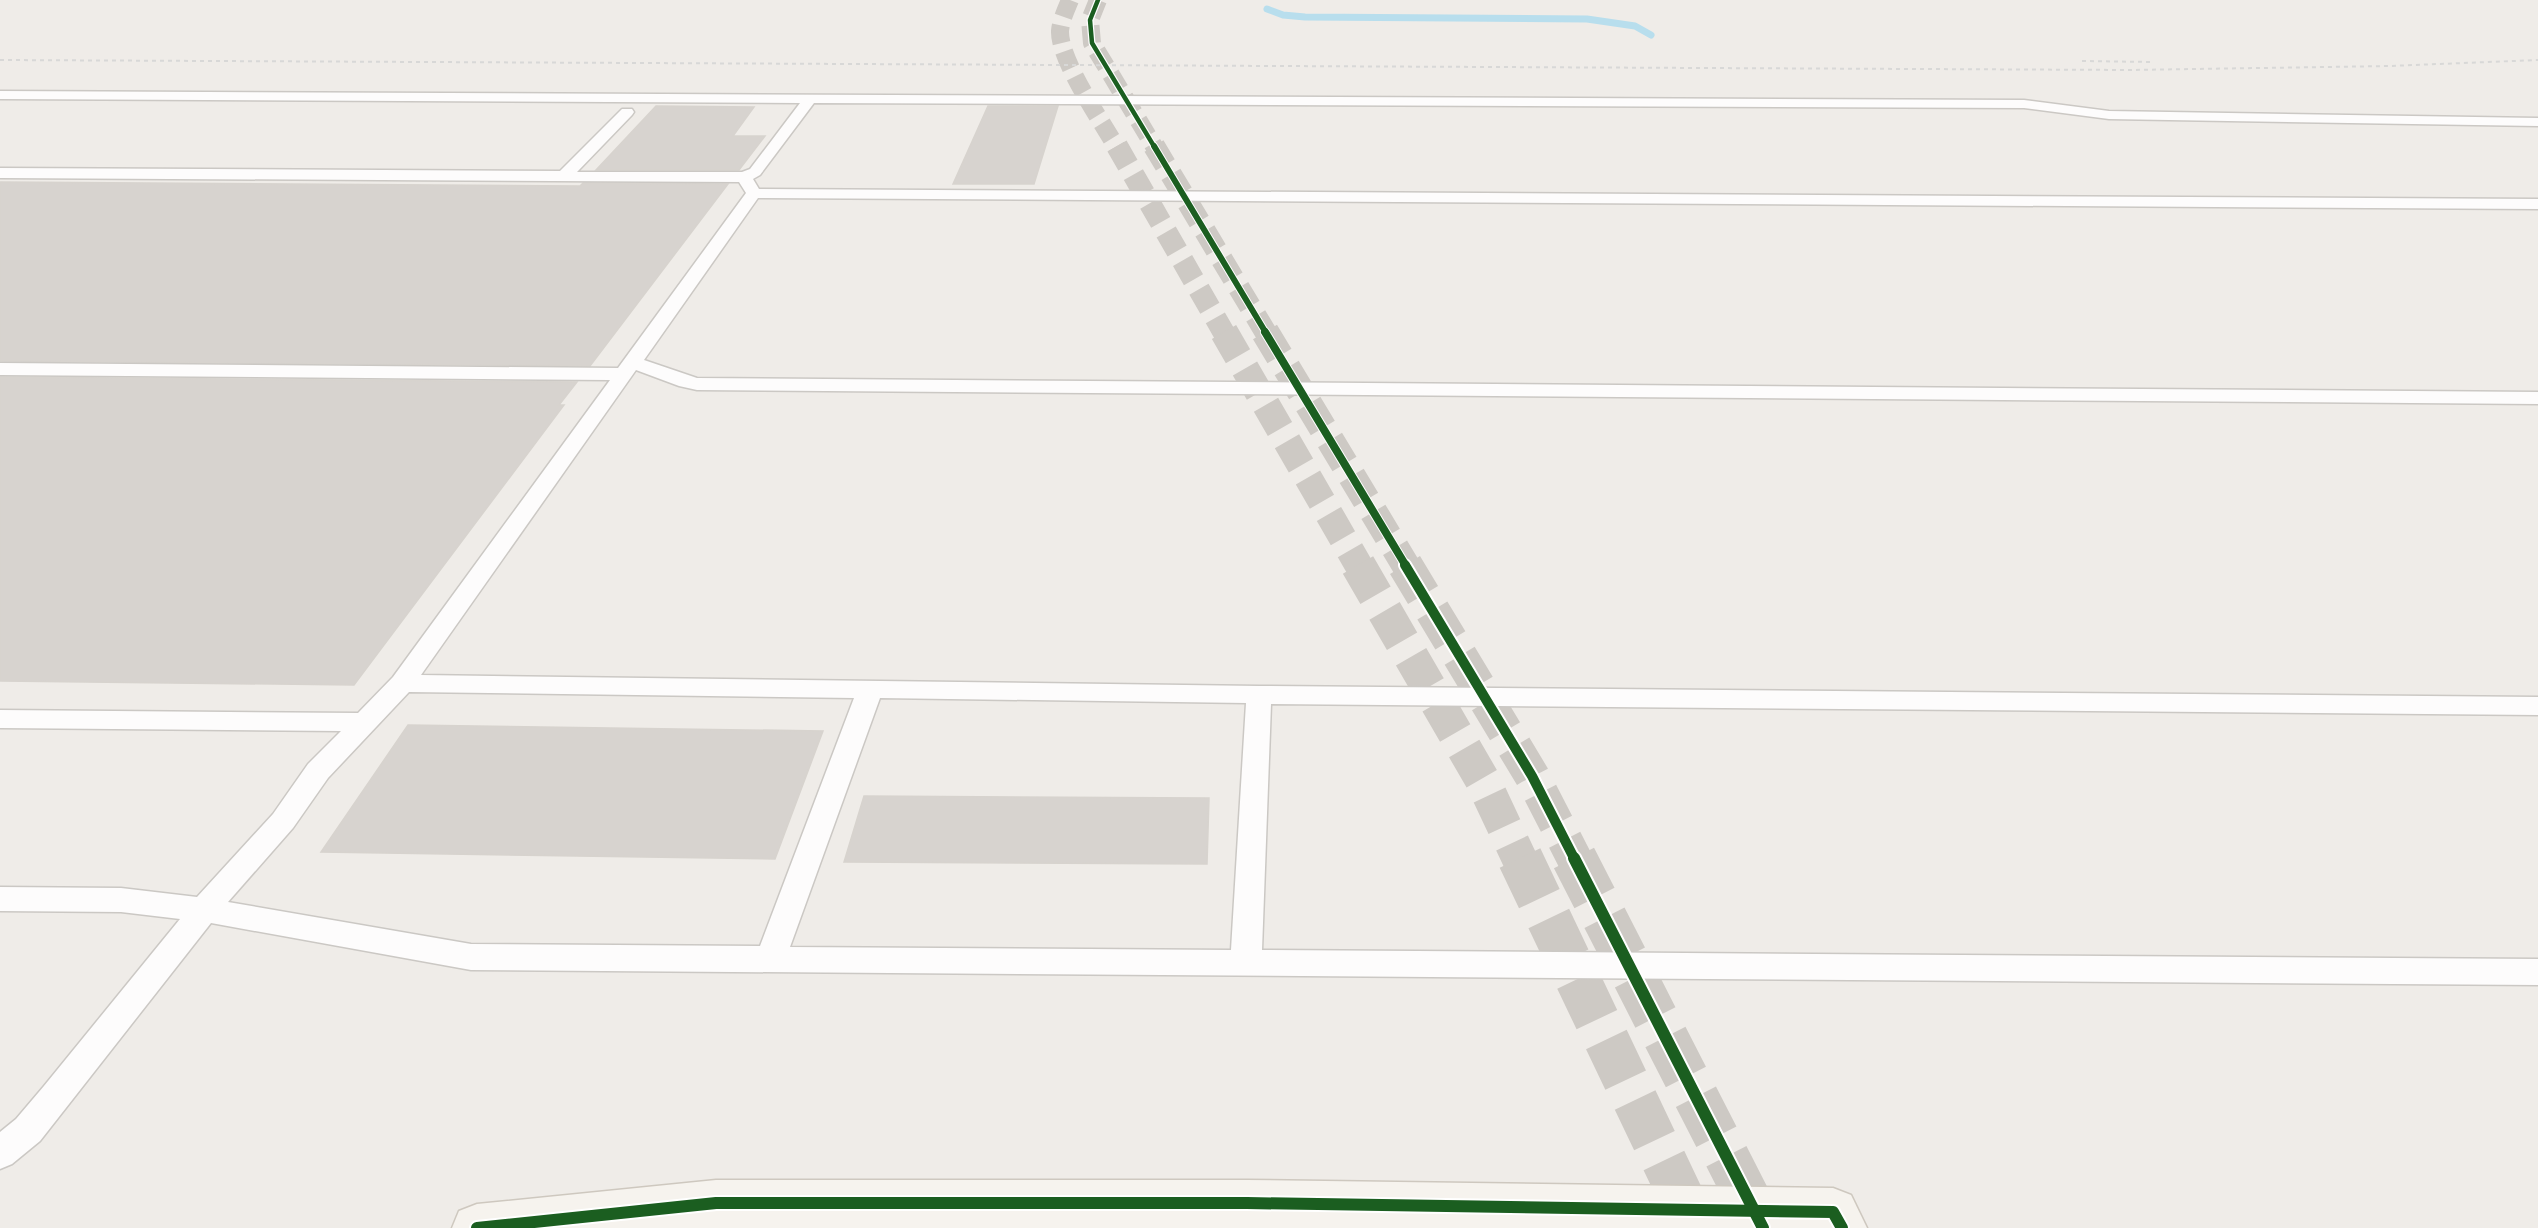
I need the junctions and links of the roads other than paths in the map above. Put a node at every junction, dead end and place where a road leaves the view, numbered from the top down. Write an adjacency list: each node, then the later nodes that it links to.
1 (0, 95): 2 (lane)
2 (811, 98): 4 (lane); 7 (lane)
3 (627, 112): 6 (lane)
4 (2538, 124)
5 (0, 173): 6 (lane)
6 (564, 176): 7 (lane)
7 (749, 185): 8 (lane); 9 (lane)
8 (2538, 204)
9 (628, 368): 10 (lane); 11 (lane); 12 (lane)
10 (0, 369)
11 (2538, 398)
12 (402, 683): 13 (lane); 17 (lane)
13 (870, 690): 14 (lane); 20 (lane)
14 (1259, 695): 15 (lane); 21 (lane)
15 (2538, 706)
16 (0, 719): 17 (lane)
17 (363, 722): 19 (lane)
18 (0, 899): 19 (lane)
19 (204, 910): 20 (lane); 23 (lane)
20 (770, 960): 21 (lane)
21 (1246, 963): 22 (lane)
22 (2538, 972)
23 (0, 1153)
24 (1614, 1218): 25 (street); 26 (street)
25 (1838, 1220)
26 (477, 1228)

